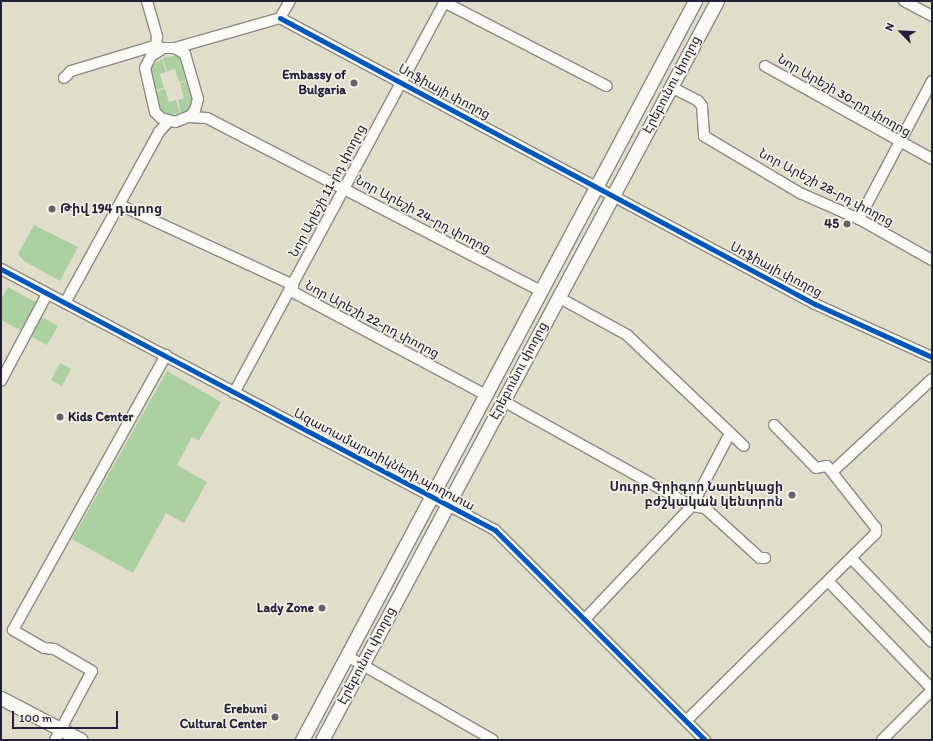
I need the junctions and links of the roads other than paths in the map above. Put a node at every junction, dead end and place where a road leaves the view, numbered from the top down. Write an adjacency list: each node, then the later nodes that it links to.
1 (148, 1): 10 (street)
2 (290, 1): 8 (street)
3 (444, 1): 16 (street, Նոր Արեշի 11-րդ փողոց); 17 (street)
4 (695, 1): 27 (main road, Էրեբունու փողոց)
5 (717, 1): 18 (main road, Էրեբունու փողոց)
6 (904, 1): 7 (street)
7 (932, 16)
8 (280, 18): 9 (street); 16 (street, Սոֆիայի փողոց)
9 (192, 44): 11 (street); 12 (street)
10 (156, 45): 11 (street); 14 (street); 20 (street)
11 (171, 48): 12 (street)
12 (186, 56): 19 (street)
13 (765, 66): 25 (street, Նոր Արեշի 30-րդ փողոց)
14 (64, 78)
15 (932, 81): 25 (street)
16 (400, 82): 27 (street, Սոֆիայի փողոց); 28 (street, Նոր Արեշի 11-րդ փողոց)
17 (607, 86)
18 (671, 87): 29 (main road, Էրեբունու փողոց); 31 (street, Նոր Արեշի 28-րդ փողոց)
19 (198, 103): 21 (street); 22 (street)
20 (157, 115): 23 (street); 24 (street)
21 (189, 117): 22 (street, Նոր Արեշի 24-րդ փողոց); 23 (street, Նոր Արեշի 24-րդ փողոց)
22 (207, 118): 28 (street, Նոր Արեշի 24-րդ փողոց)
23 (169, 121): 24 (street)
24 (159, 132): 30 (street)
25 (899, 142): 26 (street, Նոր Արեշի 30-րդ փողոց); 31 (street)
26 (932, 159)
27 (597, 186): 29 (street, Սոֆիայի փողոց); 35 (main road, Էրեբունու փողոց)
28 (344, 188): 34 (street, Նոր Արեշի 11-րդ փողոց); 35 (street, Նոր Արեշի 24-րդ փողոց)
29 (613, 195): 37 (main road, Էրեբունու փողոց); 40 (street, Սոֆիայի փողոց)
30 (120, 205): 34 (street, Նոր Արեշի 22-րդ փողոց); 38 (street)
31 (859, 219): 32 (street, Նոր Արեշի 28-րդ փողոց)
32 (932, 260)
33 (1, 269): 36 (street, Ազատամարտիկների պողոտա)
34 (292, 285): 43 (street, Նոր Արեշի 11-րդ փողոց); 44 (street, Նոր Արեշի 22-րդ փողոց)
35 (541, 291): 44 (main road, Էրեբունու փողոց)
36 (47, 294): 38 (street, Ազատամարտիկների պողոտա); 42 (street)
37 (558, 297): 45 (main road, Էրեբունու փողոց); 48 (street)
38 (65, 303): 39 (street, Ազատամարտիկների պողոտա)
39 (166, 355): 43 (street, Ազատամարտիկների պողոտա); 63 (street)
40 (932, 356)
41 (932, 379): 49 (street)
42 (1, 381)
43 (234, 393): 50 (street, Ազատամարտիկների պողոտա)
44 (486, 395): 50 (main road, Էրեբունու փողոց)
45 (503, 401): 51 (main road, Էրեբունու փողոց); 52 (street)
46 (774, 425): 49 (street)
47 (727, 439): 52 (street)
48 (744, 446)
49 (832, 472): 54 (street)
50 (431, 497): 51 (street, Ազատամարտիկների պողոտա); 58 (main road, Էրեբունու փողոց)
51 (447, 505): 56 (street, Ազատամարտիկների պողոտա); 59 (main road, Էրեբունու փողոց)
52 (692, 506): 53 (street); 56 (street)
53 (764, 558)
54 (852, 559): 55 (street); 57 (street)
55 (829, 582): 60 (street); 62 (street)
56 (585, 619): 62 (street, Ազատամարտիկների պողոտա)
57 (932, 642)
58 (347, 656): 59 (street); 65 (main road, Էրեբունու փողոց)
59 (362, 665): 66 (main road, Էրեբունու փողոց); 67 (street)
60 (932, 690): 69 (street)
61 (1, 698): 63 (main road)
62 (686, 721): 68 (street, Ազատամարտիկների պողոտա)
63 (58, 735): 64 (main road)
64 (81, 740)
65 (302, 740)
66 (322, 740)
67 (493, 740)
68 (705, 740)
69 (882, 740)

